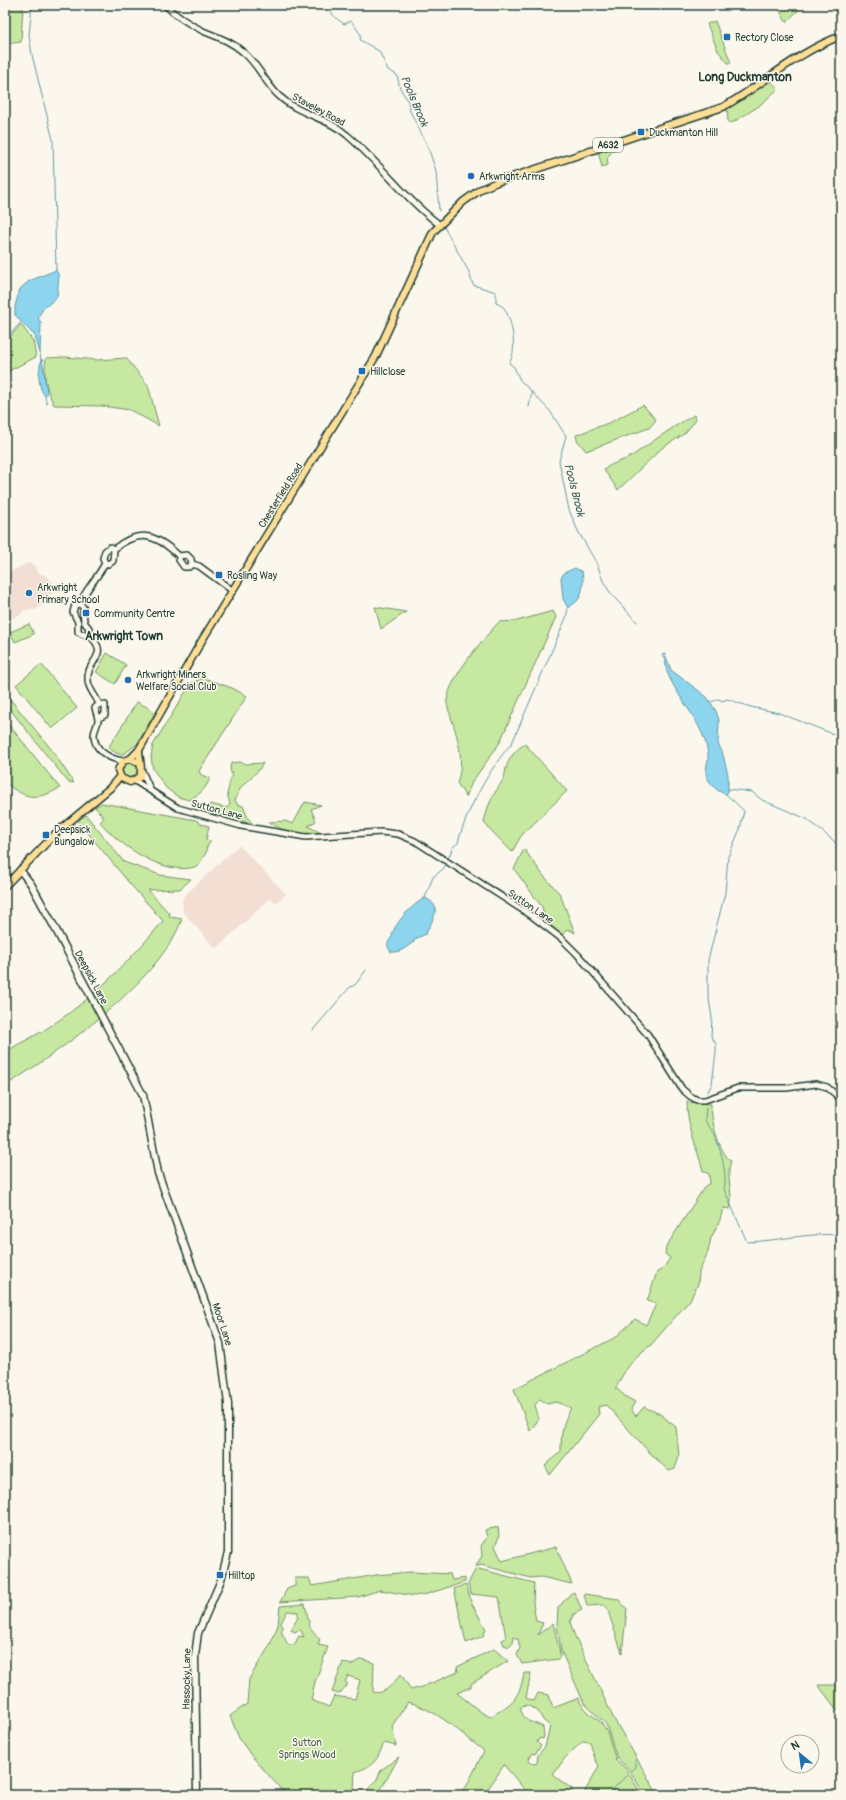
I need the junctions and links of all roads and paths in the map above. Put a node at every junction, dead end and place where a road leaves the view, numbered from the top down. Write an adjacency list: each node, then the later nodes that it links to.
1 (165, 5): 3 (street, Staveley Road)
2 (841, 36): 3 (main road, Chesterfield Road / A632)
3 (440, 225): 8 (main road, Chesterfield Road / A632)
4 (114, 549): 5 (street); 6 (street); 6 (street)
5 (179, 556): 7 (street); 7 (street)
6 (105, 563): 9 (street)
7 (192, 564): 8 (street)
8 (233, 592): 13 (main road, Chesterfield Road / A632)
9 (80, 604): 10 (street); 10 (street)
10 (88, 634): 11 (street)
11 (99, 704): 12 (street); 12 (street)
12 (99, 718): 14 (street)
13 (139, 750): 15 (main road, Chesterfield Road / A632); 16 (main road, Chesterfield Road / A632)
14 (112, 758): 15 (street); 18 (street)
15 (127, 760): 16 (main road); 18 (main road)
16 (139, 760): 17 (main road)
17 (142, 771): 19 (main road); 22 (street, Sutton Lane)
18 (119, 773): 20 (main road); 21 (main road)
19 (135, 781): 20 (main road); 22 (street, Sutton Lane)
20 (127, 782): 21 (main road)
21 (110, 788): 23 (main road)
22 (150, 789): 26 (street, Sutton Lane)
23 (20, 870): 24 (main road); 25 (main road, Deepsick Lane)
24 (5, 886)
25 (143, 1095): 27 (main road, Moor Lane)
26 (841, 1099)
27 (224, 1568): 28 (main road, Hassocky Lane)
28 (197, 1795)

